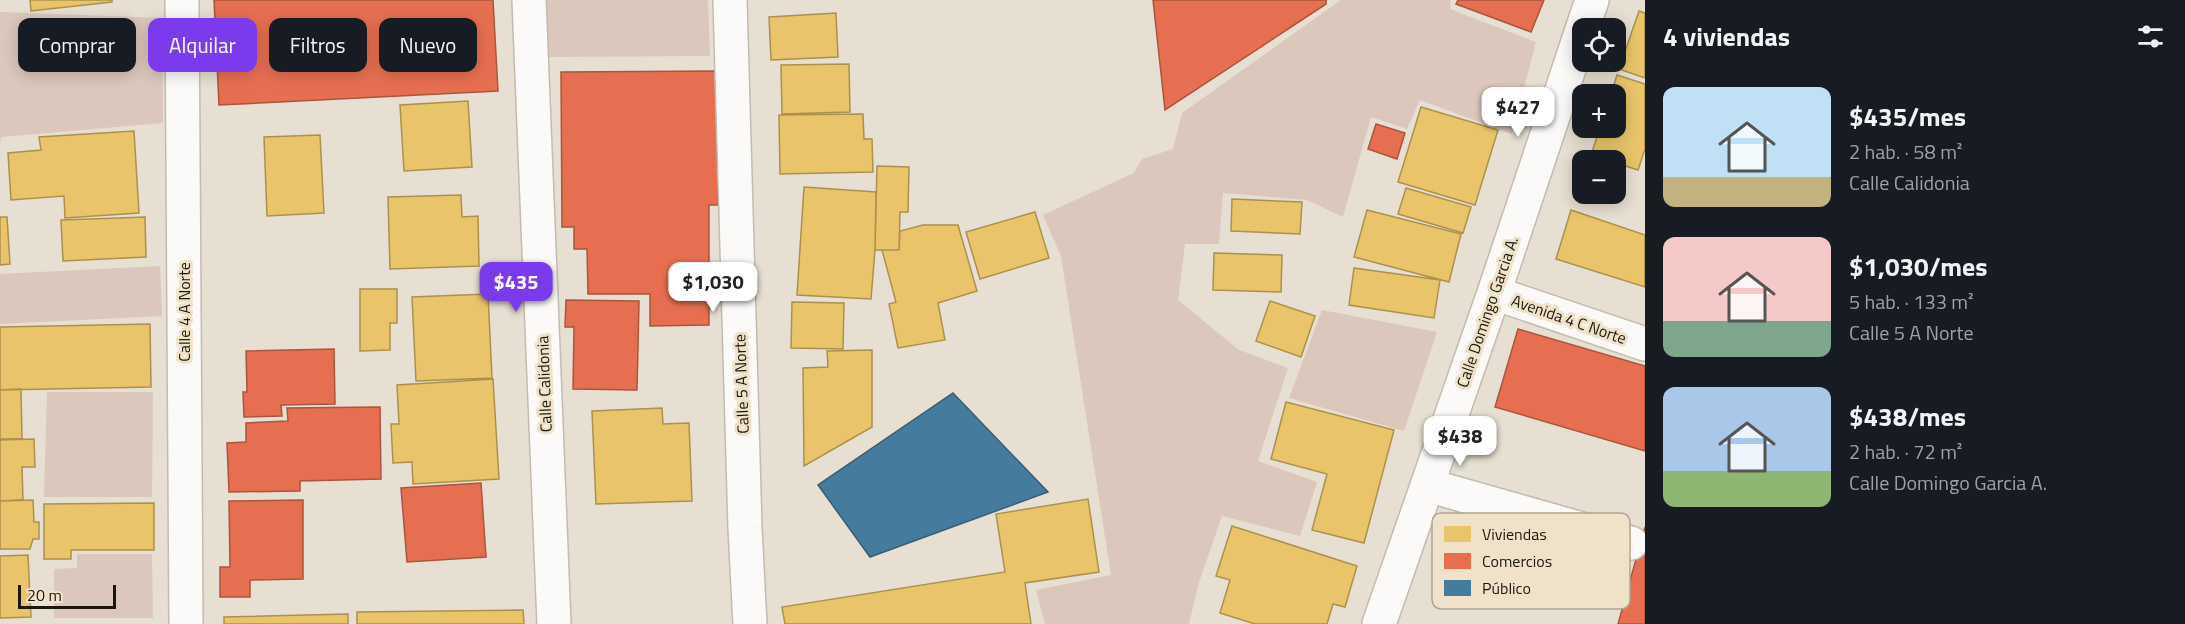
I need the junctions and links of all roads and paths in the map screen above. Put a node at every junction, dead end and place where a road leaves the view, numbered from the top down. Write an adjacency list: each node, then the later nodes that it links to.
1 (182, 0): 9 (street, Calle 4 A Norte)
2 (529, 0): 10 (street, Calle Calidonia)
3 (730, 0): 11 (street, Calle 5 A Norte)
4 (1592, 0): 5 (street, Calle Domingo Garcia A.)
5 (1494, 293): 6 (street, Avenida 4 C Norte); 7 (street, Calle Domingo Garcia A.)
6 (1645, 344)
7 (1427, 485): 8 (street); 12 (street, Calle Domingo Garcia A.)
8 (1525, 513)
9 (186, 624)
10 (554, 624)
11 (750, 624)
12 (1379, 624)

